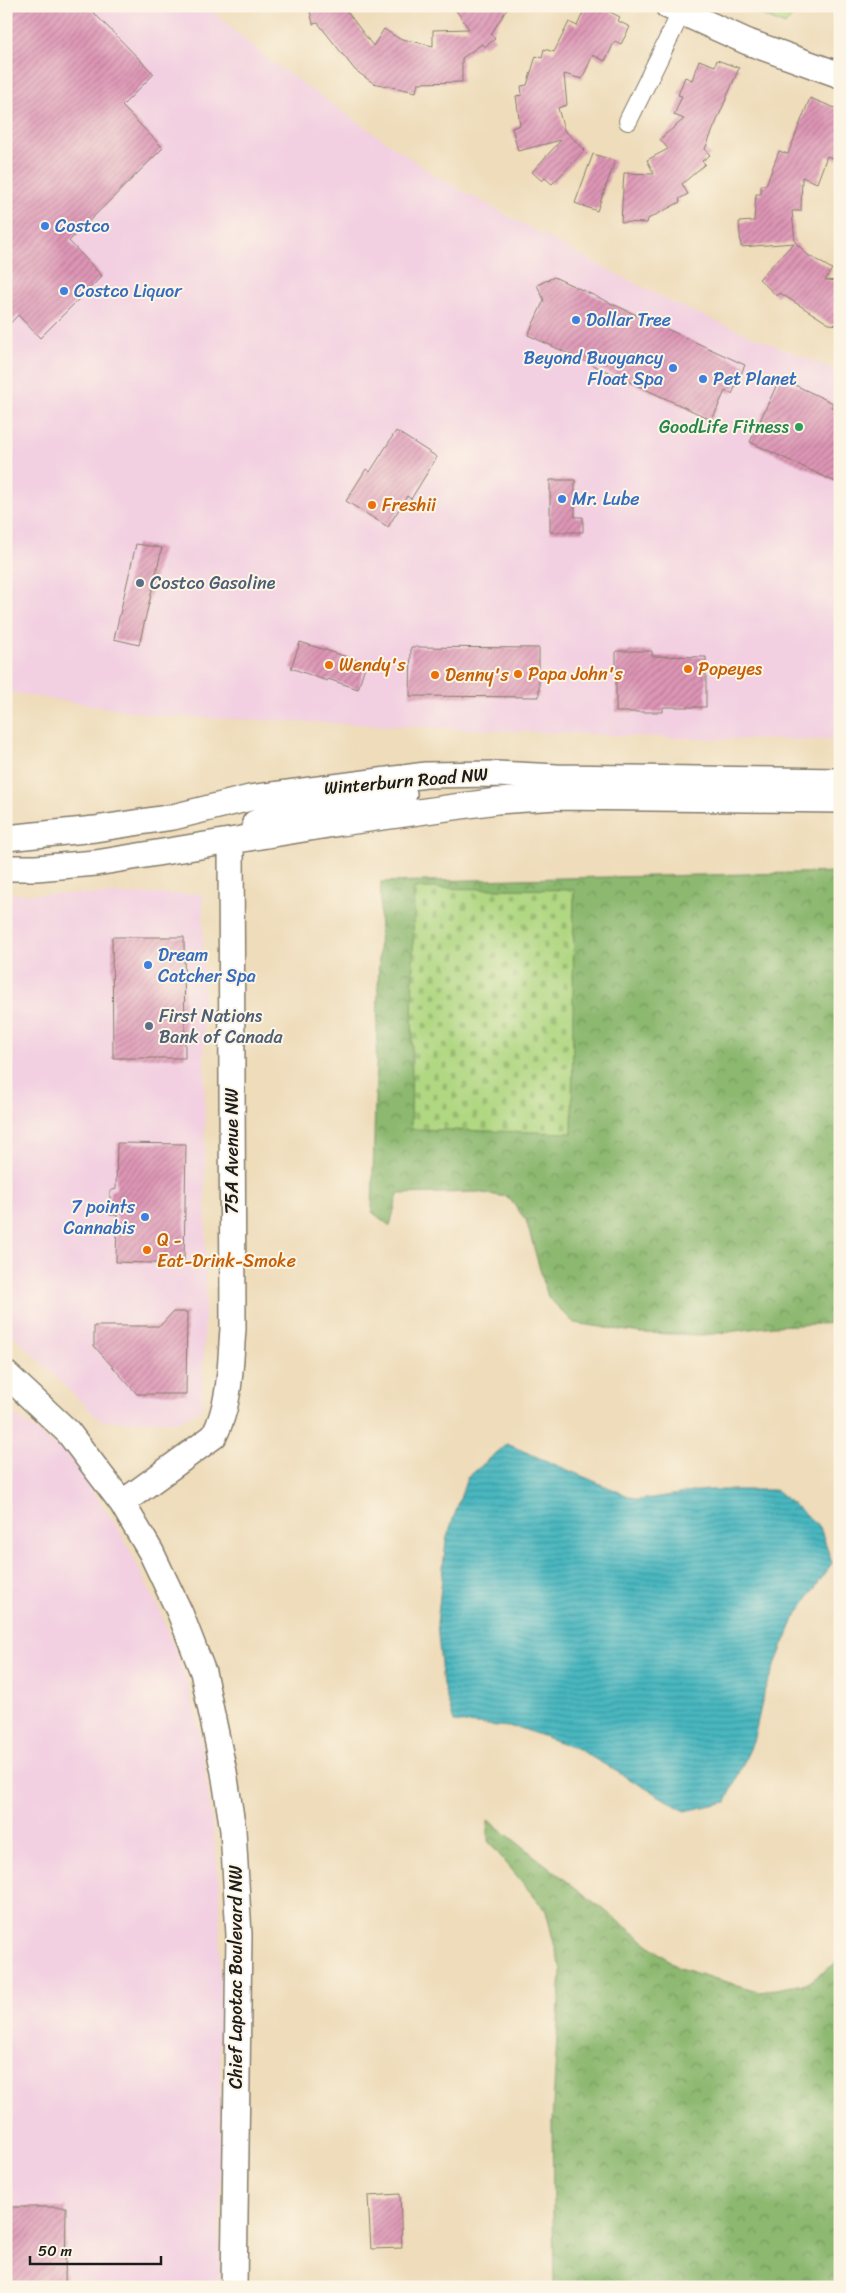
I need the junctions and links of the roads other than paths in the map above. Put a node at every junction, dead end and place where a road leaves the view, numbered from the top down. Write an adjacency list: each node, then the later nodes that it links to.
1 (675, 10): 2 (main road); 3 (street)
2 (840, 75)
3 (628, 121)
4 (496, 774): 5 (main road, Winterburn Road NW); 7 (main road, Winterburn Road NW); 8 (main road)
5 (840, 781)
6 (840, 800): 8 (main road, Winterburn Road NW)
7 (6, 838)
8 (230, 841): 9 (main road, Winterburn Road NW); 11 (main road, 75A Avenue NW)
9 (6, 868)
10 (6, 1374): 11 (main road, Chief Lapotac Boulevard NW)
11 (122, 1503): 12 (main road, Chief Lapotac Boulevard NW)
12 (234, 2287)

